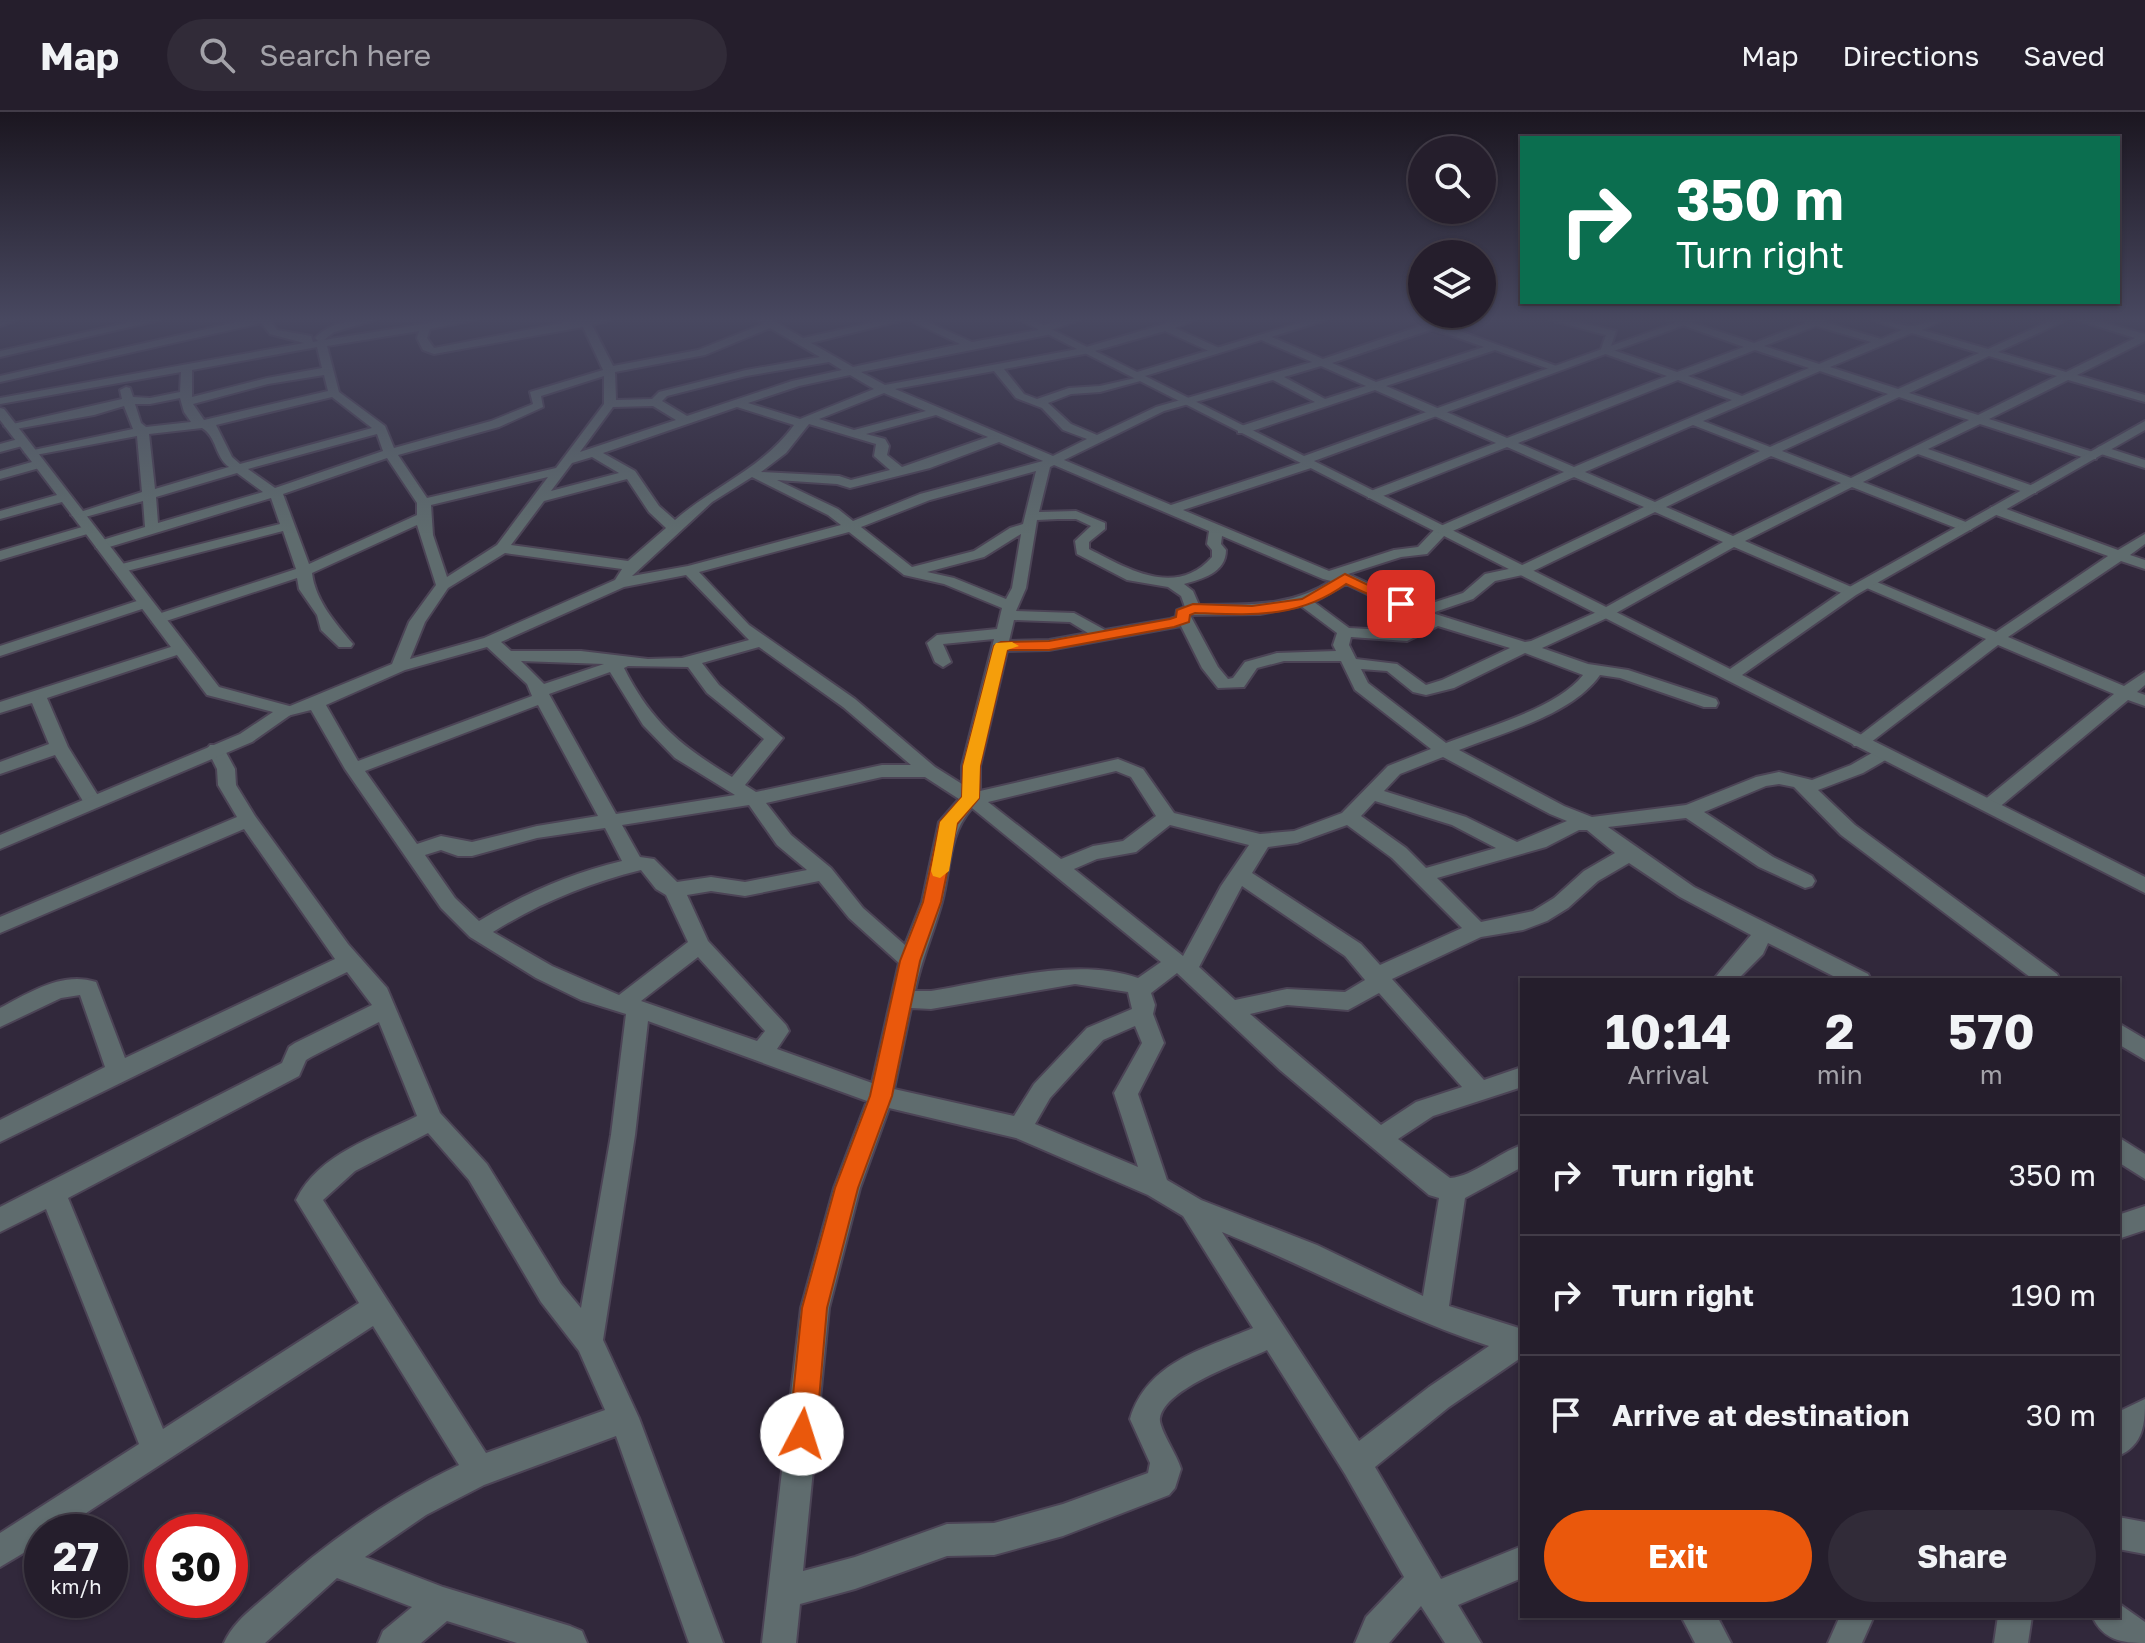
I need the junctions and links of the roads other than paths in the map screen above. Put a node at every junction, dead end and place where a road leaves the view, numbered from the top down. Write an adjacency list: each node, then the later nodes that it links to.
1 (52, 391): 32 (street)
2 (126, 391): 31 (street)
3 (186, 391): 28 (street)
4 (217, 391): 28 (street)
5 (542, 391): 59 (street)
6 (612, 391): 37 (street)
7 (675, 391): 33 (street)
8 (768, 391): 36 (street)
9 (834, 391): 44 (street)
10 (890, 391): 39 (street)
11 (1016, 391): 34 (street)
12 (1068, 391): 34 (street)
13 (1164, 391): 38 (street)
14 (1228, 391): 38 (street)
15 (1303, 391): 35 (street)
16 (1355, 391): 35 (street)
17 (1389, 391): 40 (street)
18 (1491, 391): 40 (street)
19 (1634, 391): 54 (street)
20 (1719, 391): 29 (street)
21 (1760, 391): 29 (street)
22 (1893, 391): 27 (street)
23 (1901, 391): 27 (street)
24 (2035, 391): 42 (street)
25 (2119, 391): 30 (street)
26 (334, 393): 46 (street); 48 (street)
27 (1898, 393): 42 (street); 57 (street)
28 (186, 398): 31 (street); 46 (street)
29 (1741, 399): 45 (street)
30 (2145, 399)
31 (130, 400): 41 (street); 50 (street)
32 (0, 401)
33 (655, 402): 37 (street); 43 (street)
34 (1039, 402): 53 (street)
35 (1323, 402): 49 (street)
36 (738, 403): 43 (street); 44 (street)
37 (610, 404): 62 (street)
38 (1187, 404): 49 (street); 53 (street)
39 (937, 411): 51 (street); 52 (street)
40 (1434, 412): 54 (street); 64 (street)
41 (4, 419): 58 (street)
42 (1979, 419): 56 (street); 61 (street)
43 (686, 421): 60 (street)
44 (806, 421): 51 (street); 71 (street)
45 (1696, 422): 57 (street); 69 (street)
46 (200, 425): 50 (street); 66 (street)
47 (2145, 425): 61 (street)
48 (381, 429): 59 (street); 66 (street)
49 (1242, 430): 64 (street)
50 (143, 431): 58 (street); 78 (street)
51 (859, 432): 68 (street)
52 (1001, 437): 63 (street); 68 (street)
53 (1097, 439): 63 (street)
54 (1503, 442): 69 (street); 77 (street)
55 (0, 448): 58 (street)
56 (1918, 450): 73 (street); 75 (street)
57 (1771, 451): 73 (street); 82 (street)
58 (31, 453): 72 (street); 79 (street)
59 (390, 453): 76 (street); 85 (street)
60 (595, 453): 62 (street); 70 (street)
61 (2097, 453): 65 (street); 75 (street)
62 (570, 460): 67 (street)
63 (1048, 462): 81 (street); 83 (street); 88 (street)
64 (1307, 462): 77 (street); 83 (street)
65 (2145, 464)
66 (236, 469): 76 (street); 78 (street)
67 (558, 471): 80 (street); 85 (street)
68 (899, 471): 74 (street)
69 (1572, 473): 82 (street); 96 (street)
70 (630, 474): 80 (street); 92 (street)
71 (753, 474): 74 (street); 90 (street); 92 (street)
72 (0, 475)
73 (1852, 483): 91 (street); 98 (street)
74 (850, 484): 81 (street)
75 (2031, 490): 84 (street)
76 (276, 492): 89 (street); 95 (street)
77 (1373, 495): 96 (street)
78 (147, 496): 87 (street); 95 (street)
79 (65, 497): 86 (street); 87 (street)
80 (537, 499): 100 (street)
81 (895, 507): 90 (street)
82 (1652, 507): 98 (street); 108 (street)
83 (1172, 509): 93 (street)
84 (1996, 510): 91 (street); 101 (street)
85 (423, 511): 107 (street); 114 (street)
86 (0, 515)
87 (78, 515): 94 (street)
88 (1030, 522): 109 (street); 112 (street); 123 (street)
89 (288, 526): 105 (street); 107 (street)
90 (851, 527): 106 (street); 109 (street)
91 (1966, 527): 113 (street)
92 (675, 528): 104 (street)
93 (1216, 528): 110 (street); 112 (street)
94 (89, 529): 99 (street); 102 (street)
95 (152, 529): 99 (street)
96 (1441, 531): 108 (street); 110 (street)
97 (2145, 538): 101 (street)
98 (1734, 541): 115 (street); 120 (street)
99 (101, 545): 105 (street)
100 (502, 548): 104 (street); 114 (street)
101 (2118, 555): 103 (street); 126 (street)
102 (0, 556)
103 (2145, 565)
104 (631, 566): 111 (street)
105 (119, 569): 117 (street)
106 (689, 570): 111 (street); 128 (street)
107 (304, 571): 121 (street); 129 (street)
108 (1522, 571): 118 (street); 120 (street)
109 (909, 572): 123 (street)
110 (1336, 577): 116 (street); 118 (street)
111 (620, 583): 127 (street)
112 (1172, 583): 119 (street)
113 (1867, 583): 115 (street); 126 (street)
114 (443, 585): 138 (street)
115 (1851, 592): 140 (street)
116 (1305, 602): 119 (street); 124 (street)
117 (146, 603): 121 (street); 130 (street)
118 (1417, 613): 122 (street)
119 (1189, 614): 125 (street); 134 (street)
120 (1604, 614): 131 (street); 140 (street)
121 (157, 619): 132 (street)
122 (1437, 621): 124 (street); 131 (street)
123 (1006, 625): 125 (street); 125 (street); 136 (street); 161 (street)
124 (1345, 632): 134 (street)
125 (1103, 636)
126 (1997, 638): 142 (street); 150 (street)
127 (490, 641): 133 (street); 138 (street)
128 (761, 641): 135 (street); 157 (street)
129 (345, 644)
130 (2, 645)
131 (1524, 647): 134 (street); 139 (street)
132 (180, 649): 143 (street); 149 (street)
133 (507, 656): 137 (street); 144 (street)
134 (1349, 660): 153 (street)
135 (693, 662): 137 (street); 159 (street)
136 (943, 662)
137 (622, 664): 144 (street); 159 (street)
138 (399, 667): 146 (street)
139 (1586, 669): 147 (street); 153 (street)
140 (1732, 675): 150 (street)
141 (2145, 677): 142 (street)
142 (2126, 693): 145 (street); 164 (street)
143 (37, 695): 148 (street); 151 (street)
144 (540, 695): 156 (street); 169 (street)
145 (2145, 701)
146 (316, 703): 149 (street); 156 (street)
147 (1710, 703)
148 (0, 708)
149 (287, 711): 152 (street)
150 (1860, 742): 154 (street)
151 (59, 747): 155 (street); 163 (street)
152 (216, 749): 163 (street); 168 (street)
153 (1444, 750): 160 (street); 170 (street)
154 (1883, 754): 158 (street); 164 (street)
155 (0, 768)
156 (354, 769): 174 (street)
157 (929, 771): 161 (street); 162 (street)
158 (1797, 780): 165 (street); 195 (street)
159 (734, 787): 162 (street)
160 (1369, 793): 167 (street); 173 (street)
161 (971, 798): 166 (street); 177 (street); 190 (street)
162 (754, 799): 169 (street); 178 (street)
163 (93, 802): 172 (street)
164 (1990, 805): 182 (street)
165 (1689, 811): 170 (street); 181 (street)
166 (1167, 817): 171 (street); 177 (street)
167 (1349, 817): 171 (street); 180 (street)
168 (248, 820): 184 (street); 189 (street)
169 (612, 821): 174 (street); 176 (street)
170 (1591, 823): 173 (street); 175 (street)
171 (1260, 841): 179 (street)
172 (0, 842)
173 (1515, 849): 180 (street)
174 (412, 852): 186 (street)
175 (1627, 855): 185 (street); 187 (street)
176 (634, 864): 183 (street); 186 (street)
177 (1058, 868): 191 (street)
178 (824, 873): 183 (street); 190 (street)
179 (1240, 875): 191 (street); 192 (street)
180 (1421, 876): 185 (street)
181 (1805, 881)
182 (2145, 886)
183 (674, 890): 188 (street)
184 (0, 925)
185 (1477, 930): 192 (street)
186 (477, 932): 198 (street)
187 (1762, 933): 193 (street); 194 (street)
188 (700, 945): 198 (street); 205 (street)
189 (350, 961): 199 (street); 206 (street)
190 (910, 961): 197 (street)
191 (1182, 966): 196 (street); 200 (street)
192 (1377, 976): 200 (street); 208 (street)
193 (1845, 977)
194 (1726, 978)
195 (2046, 978)
196 (1138, 988): 197 (street); 201 (street)
197 (901, 999): 209 (street)
198 (630, 1007): 205 (street); 227 (street)
199 (385, 1009): 210 (street); 219 (street)
200 (1231, 1010): 213 (street)
201 (1142, 1014): 211 (street); 217 (street)
202 (1, 1016): 206 (street)
203 (2120, 1033): 204 (street)
204 (2145, 1051)
205 (762, 1052): 209 (street)
206 (118, 1071): 212 (street)
207 (1520, 1078): 208 (street)
208 (1480, 1091): 213 (street)
209 (881, 1096): 211 (street); 242 (street)
210 (431, 1120): 224 (street); 227 (street)
211 (1020, 1128): 217 (street)
212 (0, 1132)
213 (1379, 1139): 218 (street)
214 (2120, 1149): 216 (street)
215 (1520, 1157): 218 (street)
216 (2145, 1168)
217 (1157, 1187): 220 (street)
218 (1453, 1192): 225 (street)
219 (53, 1193): 222 (street); 233 (street)
220 (1192, 1208): 225 (street); 226 (street)
221 (2145, 1218): 223 (street)
222 (0, 1220)
223 (2120, 1226)
224 (377, 1307): 233 (street); 235 (street)
225 (1434, 1315): 228 (street)
226 (1274, 1333): 234 (street); 242 (street)
227 (589, 1341): 231 (street)
228 (1520, 1342)
229 (1520, 1343): 234 (street)
230 (2145, 1414): 232 (street)
231 (624, 1418): 235 (street); 252 (street)
232 (2120, 1438)
233 (156, 1449): 238 (street)
234 (1356, 1463): 241 (street)
235 (480, 1471): 239 (street)
236 (2120, 1533): 237 (street)
237 (2145, 1538)
238 (0, 1551)
239 (334, 1561): 243 (street); 249 (street)
240 (1520, 1563): 241 (street)
241 (1429, 1589): 254 (street); 255 (street)
242 (787, 1591): 253 (street)
243 (443, 1603): 250 (street); 251 (street)
244 (1699, 1618): 256 (street)
245 (1856, 1618): 257 (street)
246 (2015, 1618): 258 (street)
247 (2112, 1618): 248 (street)
248 (2145, 1642)
249 (241, 1643)
250 (395, 1643)
251 (570, 1643)
252 (706, 1643)
253 (779, 1643)
254 (1372, 1643)
255 (1464, 1643)
256 (1714, 1643)
257 (1845, 1643)
258 (2011, 1643)

